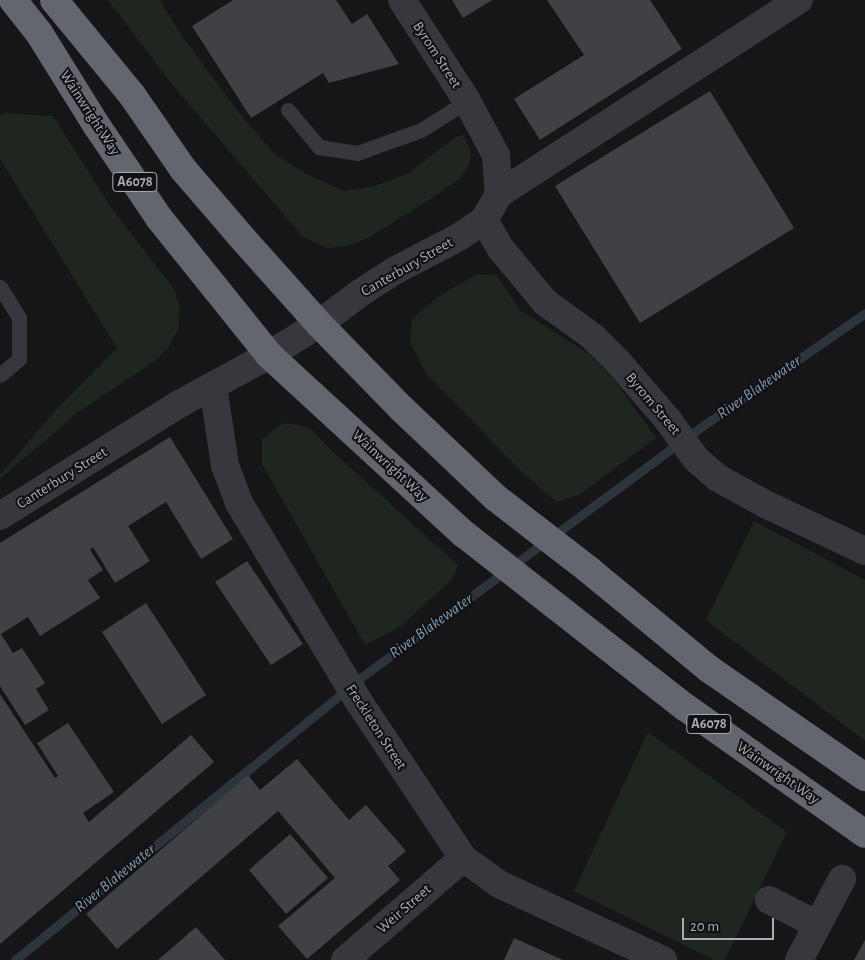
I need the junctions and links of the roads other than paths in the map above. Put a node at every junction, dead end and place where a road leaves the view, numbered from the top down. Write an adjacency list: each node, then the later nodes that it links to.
1 (13, 0): 11 (highway, Wainwright Way / A6078)
2 (54, 0): 10 (highway, A6078)
3 (402, 0): 5 (street, Byrom Street)
4 (799, 0): 7 (street, Canterbury Street)
5 (467, 101): 6 (lane); 7 (street, Byrom Street)
6 (288, 110)
7 (499, 194): 8 (street, Canterbury Street)
8 (484, 220): 10 (street, Canterbury Street); 15 (street, Byrom Street)
9 (0, 287): 12 (lane)
10 (319, 324): 11 (street, Canterbury Street); 16 (highway, A6078)
11 (269, 355): 13 (street, Canterbury Street); 17 (highway, Wainwright Way / A6078)
12 (0, 375)
13 (213, 386): 14 (street, Canterbury Street); 18 (street, Freckleton Street)
14 (0, 516)
15 (860, 549)
16 (865, 777)
17 (865, 834)
18 (463, 858): 22 (street, Weir Street); 23 (street, Freckleton Street)
19 (842, 879): 21 (street)
20 (769, 900): 21 (street)
21 (816, 924): 24 (street)
22 (344, 960)
23 (663, 960)
24 (799, 960)

